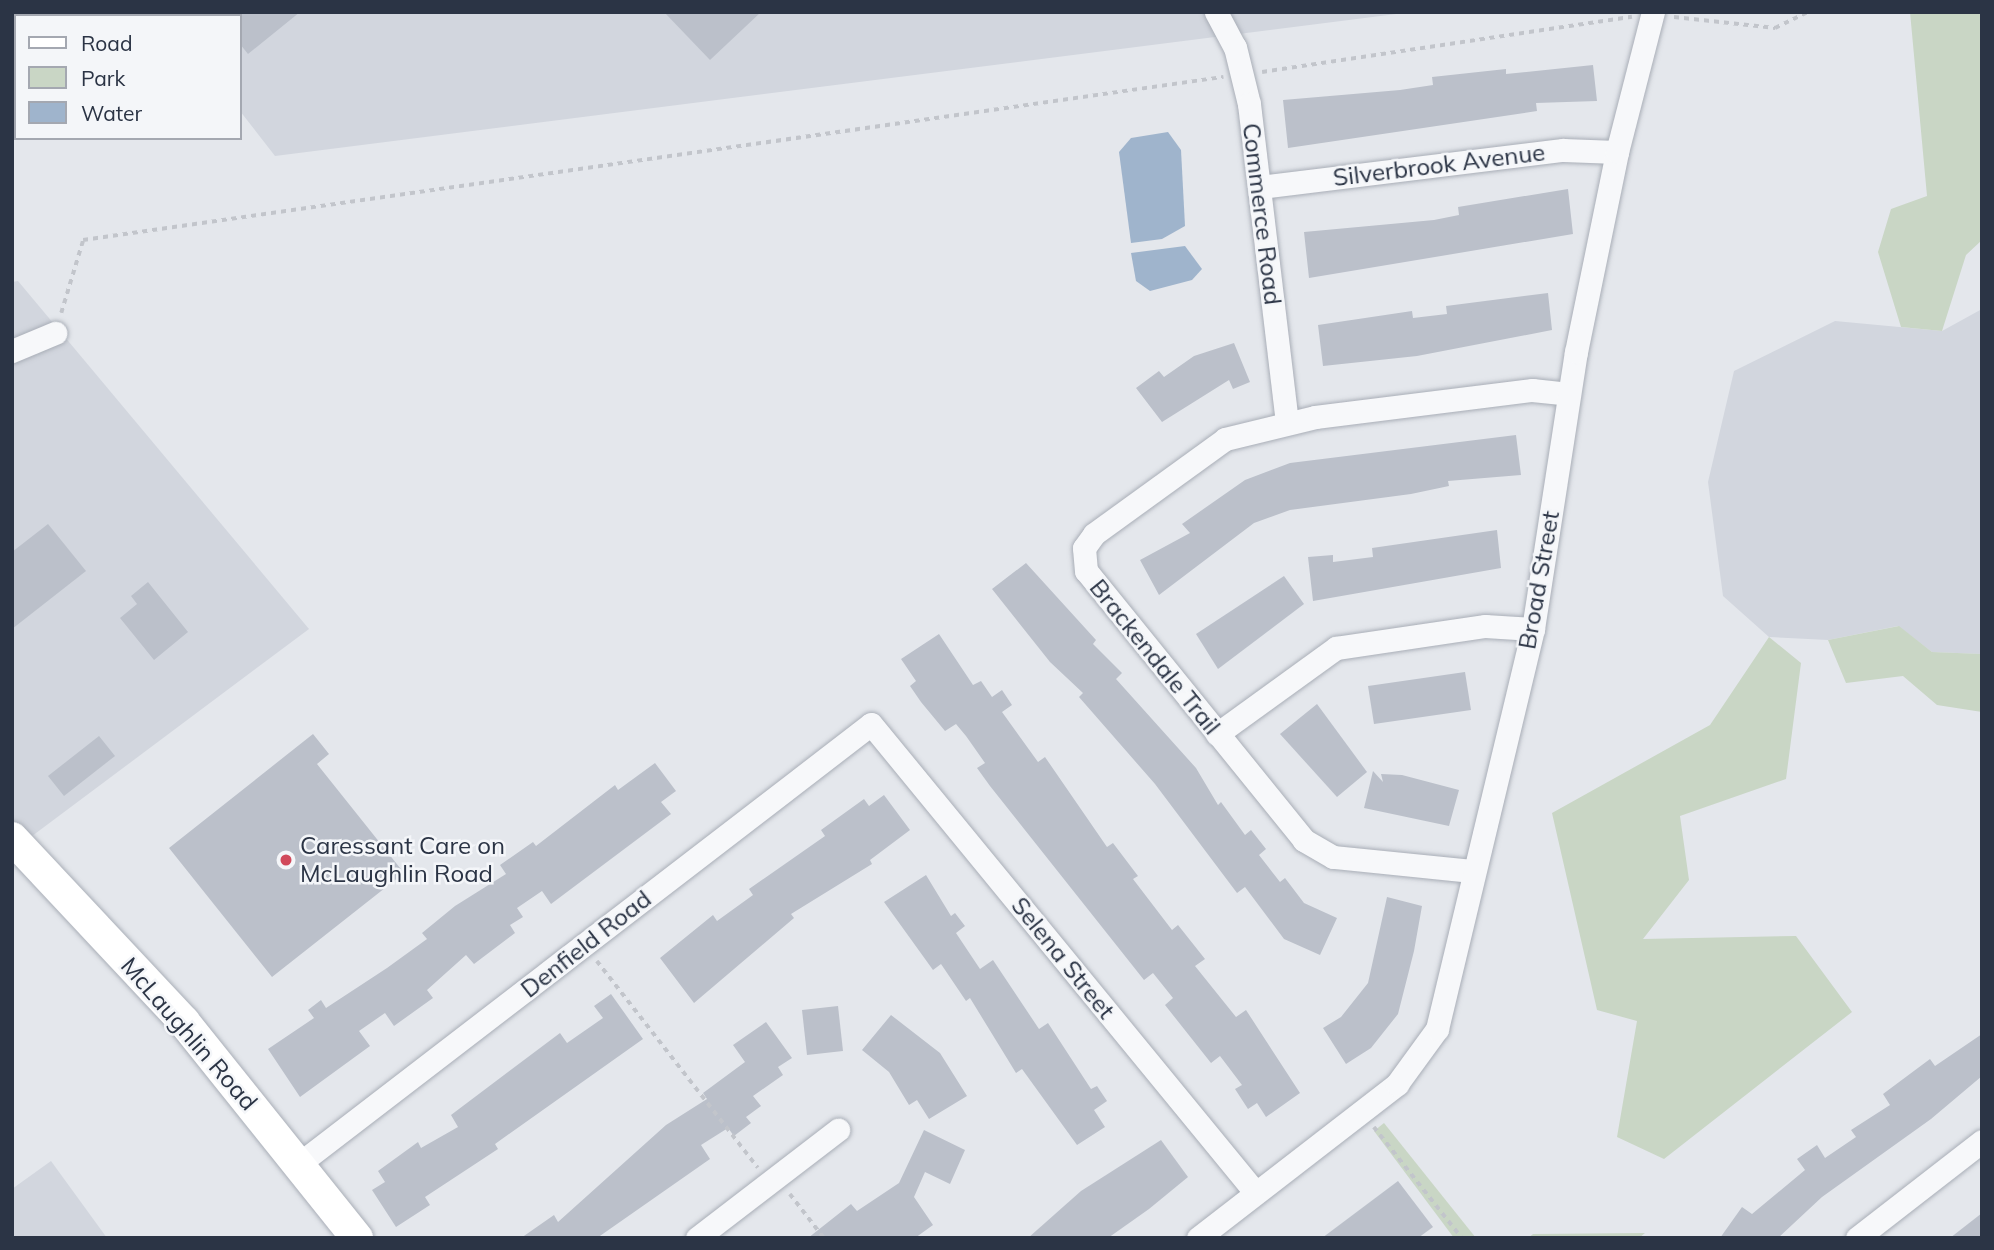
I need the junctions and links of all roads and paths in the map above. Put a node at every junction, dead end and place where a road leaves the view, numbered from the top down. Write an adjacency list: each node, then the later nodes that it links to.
1 (1216, 12): 4 (street, Commerce Road)
2 (1808, 12): 3 (path)
3 (1653, 13): 4 (path); 5 (street, Broad Street)
4 (1243, 74): 6 (street, Commerce Road); 7 (path)
5 (1618, 152): 6 (street, Silverbrook Avenue); 9 (street, Broad Street)
6 (1260, 187): 10 (street, Commerce Road)
7 (55, 333): 8 (street)
8 (12, 351)
9 (1569, 394): 10 (street, Brackendale Trail); 11 (street, Broad Street)
10 (1287, 421): 13 (street, Brackendale Trail)
11 (1533, 629): 13 (street); 15 (street, Broad Street)
12 (871, 724): 16 (street, Denfield Road); 22 (street, Selena Street)
13 (1217, 734): 15 (street, Brackendale Trail)
14 (12, 838): 20 (street, McLaughlin Road)
15 (1472, 871): 17 (street, Broad Street)
16 (585, 945): 20 (street, Denfield Road); 21 (path)
17 (1355, 1113): 22 (street, Broad Street); 27 (path)
18 (838, 1130): 21 (street)
19 (1982, 1141): 28 (street)
20 (300, 1163): 23 (street, McLaughlin Road)
21 (770, 1183): 24 (street); 25 (path)
22 (1255, 1192): 26 (street, Broad Street)
23 (357, 1238)
24 (697, 1238)
25 (824, 1238)
26 (1198, 1238)
27 (1462, 1238)
28 (1857, 1238)

